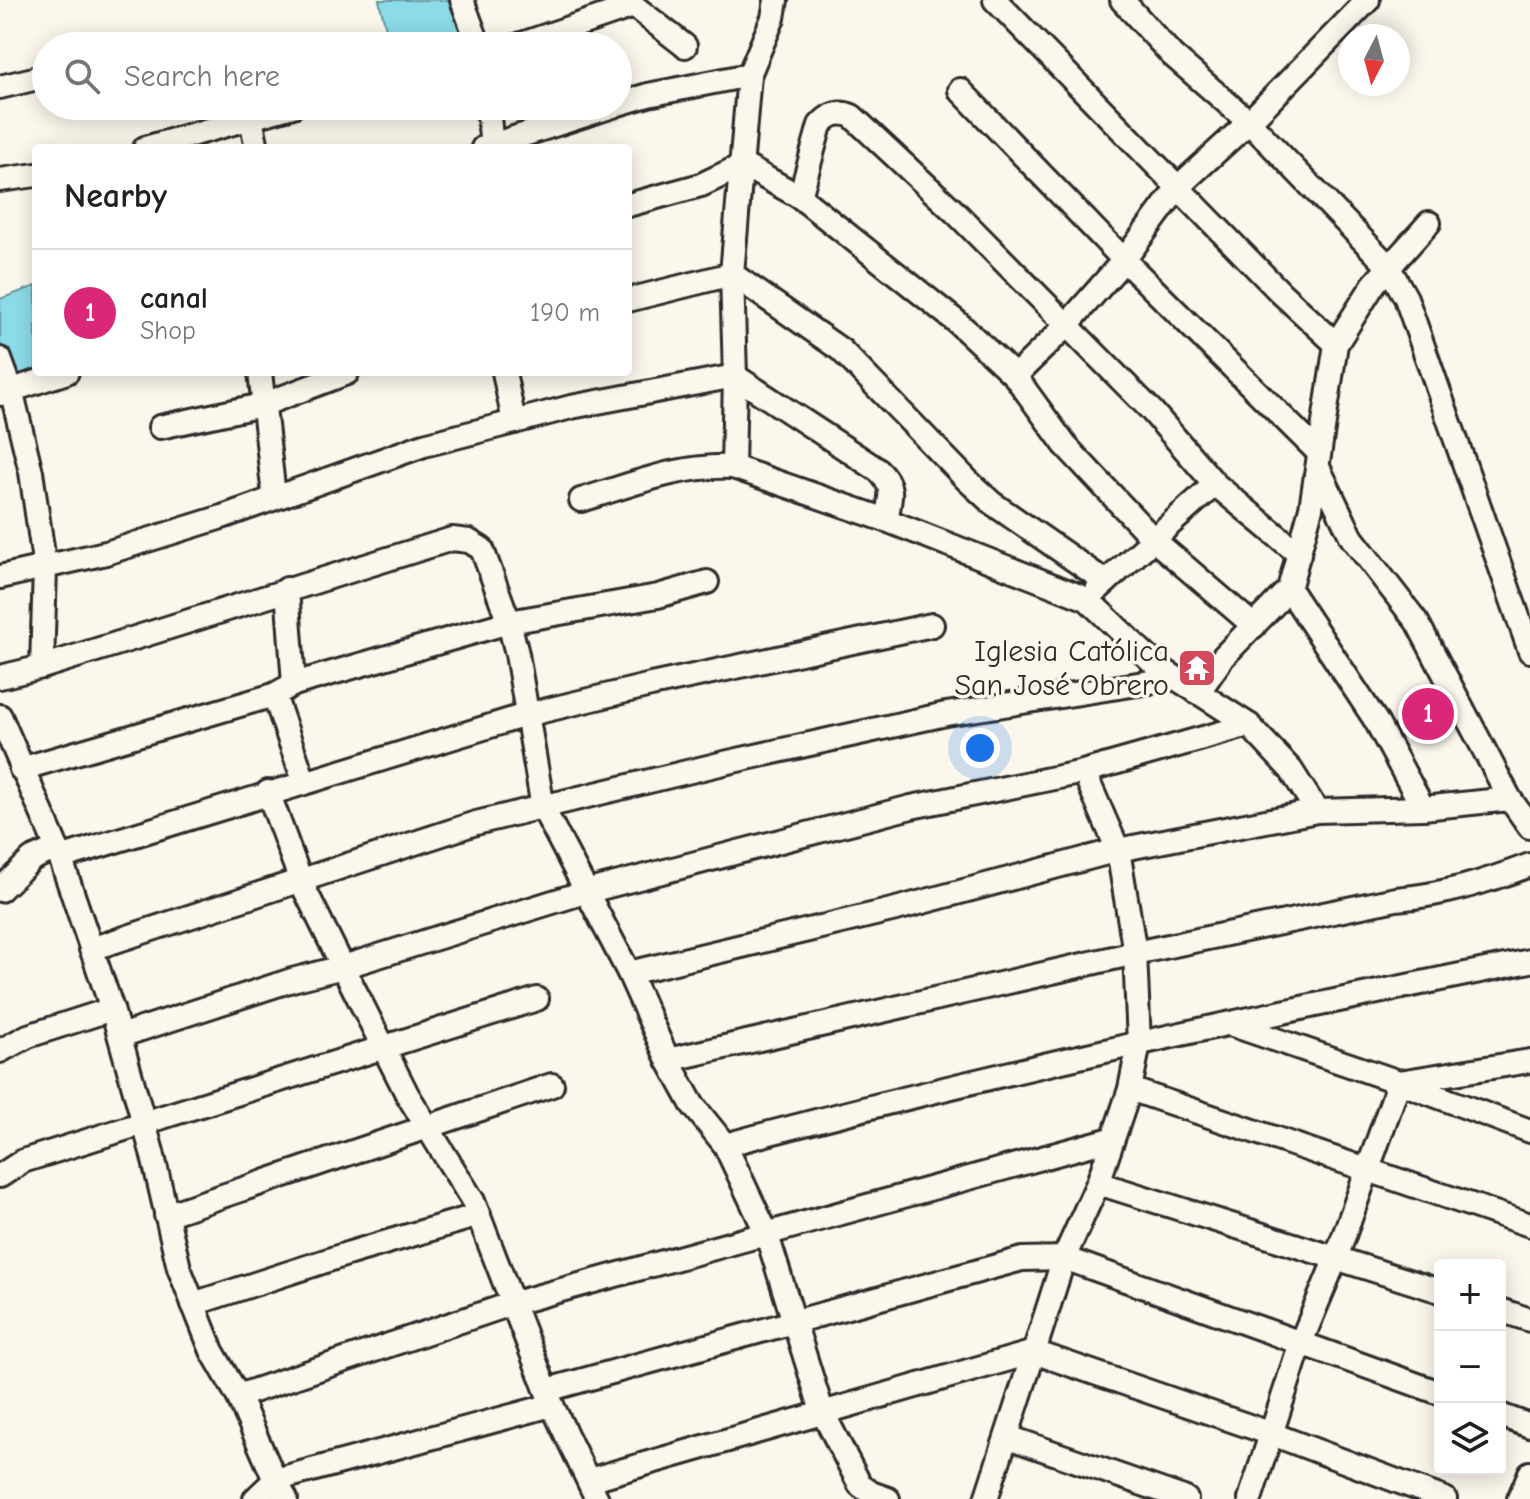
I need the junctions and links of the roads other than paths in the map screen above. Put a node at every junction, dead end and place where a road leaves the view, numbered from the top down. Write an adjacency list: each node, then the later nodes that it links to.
1 (462, 0): 7 (street)
2 (776, 0): 10 (street)
3 (995, 0): 27 (street)
4 (1122, 0): 19 (street)
5 (1368, 0): 19 (street)
6 (630, 3): 8 (street); 9 (street)
7 (474, 32)
8 (553, 32)
9 (685, 46)
10 (749, 75): 14 (street); 24 (street)
11 (32, 79): 12 (street)
12 (0, 87)
13 (960, 90): 31 (street)
14 (632, 100)
15 (247, 120): 20 (street)
16 (251, 120): 21 (street)
17 (488, 120): 22 (street)
18 (570, 120): 23 (street)
19 (1249, 122): 27 (street); 32 (street)
20 (160, 144)
21 (256, 144)
22 (489, 144)
23 (498, 144)
24 (743, 165): 28 (street); 29 (street); 33 (street)
25 (32, 176): 26 (street)
26 (0, 180)
27 (1179, 186): 31 (street); 36 (street)
28 (800, 197): 35 (street); 43 (street)
29 (632, 204)
30 (1429, 223): 32 (street)
31 (1124, 260): 35 (street); 48 (street)
32 (1388, 266): 36 (street); 66 (street)
33 (732, 274): 34 (street); 42 (street); 59 (street)
34 (632, 299)
35 (1066, 326): 43 (street); 50 (street)
36 (1336, 344): 48 (street)
37 (0, 359): 44 (street)
38 (54, 376): 44 (street)
39 (260, 376): 45 (street)
40 (339, 376): 45 (street)
41 (505, 376): 46 (street)
42 (735, 376): 46 (street); 49 (street); 53 (street)
43 (1015, 376): 54 (street)
44 (6, 391): 56 (street)
45 (262, 405): 47 (street); 51 (street)
46 (514, 422): 51 (street)
47 (160, 427)
48 (1319, 460): 55 (street); 80 (street)
49 (733, 467): 52 (street); 53 (street)
50 (1215, 484): 54 (street); 55 (street)
51 (274, 496): 56 (street)
52 (581, 500)
53 (886, 520): 62 (street)
54 (1154, 540): 59 (street); 65 (street)
55 (1299, 554): 61 (street)
56 (45, 568): 57 (street); 67 (street)
57 (0, 577)
58 (707, 582): 63 (street)
59 (1106, 582): 62 (street)
60 (287, 589): 63 (street); 67 (street); 70 (street)
61 (1289, 589): 65 (street); 82 (street)
62 (1087, 599): 69 (street)
63 (509, 622): 70 (street); 73 (street)
64 (932, 625): 73 (street)
65 (1254, 626): 71 (street)
66 (1530, 651)
67 (42, 667): 68 (street)
68 (0, 677)
69 (1176, 678): 71 (street); 81 (street)
70 (294, 684): 72 (street)
71 (1198, 693): 75 (street)
72 (274, 695): 76 (street); 78 (street)
73 (526, 715): 78 (street); 81 (street)
74 (1, 725): 76 (street)
75 (1249, 725): 77 (street); 83 (street)
76 (21, 769): 86 (street)
77 (1084, 772): 85 (street); 90 (street)
78 (304, 781): 79 (street)
79 (268, 792): 86 (street); 88 (street)
80 (1510, 799): 82 (street); 84 (street)
81 (543, 808): 88 (street); 90 (street)
82 (1423, 808): 83 (street)
83 (1317, 811): 85 (street)
84 (1530, 827)
85 (1118, 850): 92 (street); 95 (street)
86 (58, 853): 89 (street); 91 (street)
87 (1530, 865): 92 (street)
88 (300, 879): 91 (street); 94 (street)
89 (0, 890)
90 (585, 892): 94 (street); 95 (street)
91 (91, 949): 97 (street)
92 (1135, 953): 100 (street); 103 (street)
93 (1530, 961): 98 (street)
94 (343, 967): 99 (street); 101 (street)
95 (629, 973): 103 (street)
96 (537, 999): 101 (street)
97 (112, 1009): 99 (street); 102 (street)
98 (1229, 1024): 100 (street); 105 (street)
99 (120, 1036): 108 (street)
100 (1139, 1043): 107 (street); 112 (street)
101 (383, 1047): 108 (street); 109 (street)
102 (0, 1051)
103 (668, 1060): 112 (street)
104 (1530, 1061): 105 (street)
105 (1399, 1082): 110 (street); 113 (street)
106 (552, 1085): 109 (street)
107 (1130, 1089): 111 (street); 113 (street)
108 (143, 1121): 114 (street); 116 (street)
109 (428, 1129): 116 (street); 117 (street)
110 (1530, 1131)
111 (1111, 1139): 115 (street); 119 (street)
112 (725, 1145): 119 (street)
113 (1368, 1170): 118 (street); 121 (street)
114 (0, 1176)
115 (1098, 1183): 120 (street); 121 (street)
116 (166, 1215): 124 (street)
117 (479, 1215): 123 (street); 124 (street)
118 (1530, 1225)
119 (766, 1232): 123 (street); 127 (street)
120 (1064, 1258): 127 (street); 128 (street); 129 (street)
121 (1336, 1258): 122 (street); 128 (street)
122 (1434, 1289)
123 (514, 1303): 131 (street); 132 (street)
124 (193, 1304): 131 (street)
125 (1506, 1312): 126 (street)
126 (1530, 1320)
127 (793, 1323): 132 (street); 133 (street)
128 (1301, 1342): 130 (street); 136 (street)
129 (1034, 1352): 133 (street); 136 (street); 137 (street)
130 (1434, 1391)
131 (238, 1396): 139 (street)
132 (550, 1397): 139 (street); 140 (street)
133 (822, 1411): 140 (street); 142 (street)
134 (1506, 1417): 135 (street)
135 (1530, 1426)
136 (1272, 1434): 145 (street); 146 (street)
137 (1008, 1437): 143 (street); 144 (street)
138 (1530, 1473): 147 (street)
139 (280, 1490): 141 (street)
140 (590, 1493)
141 (255, 1499)
142 (888, 1499)
143 (986, 1499)
144 (1186, 1499)
145 (1250, 1499)
146 (1445, 1499)
147 (1519, 1499)

